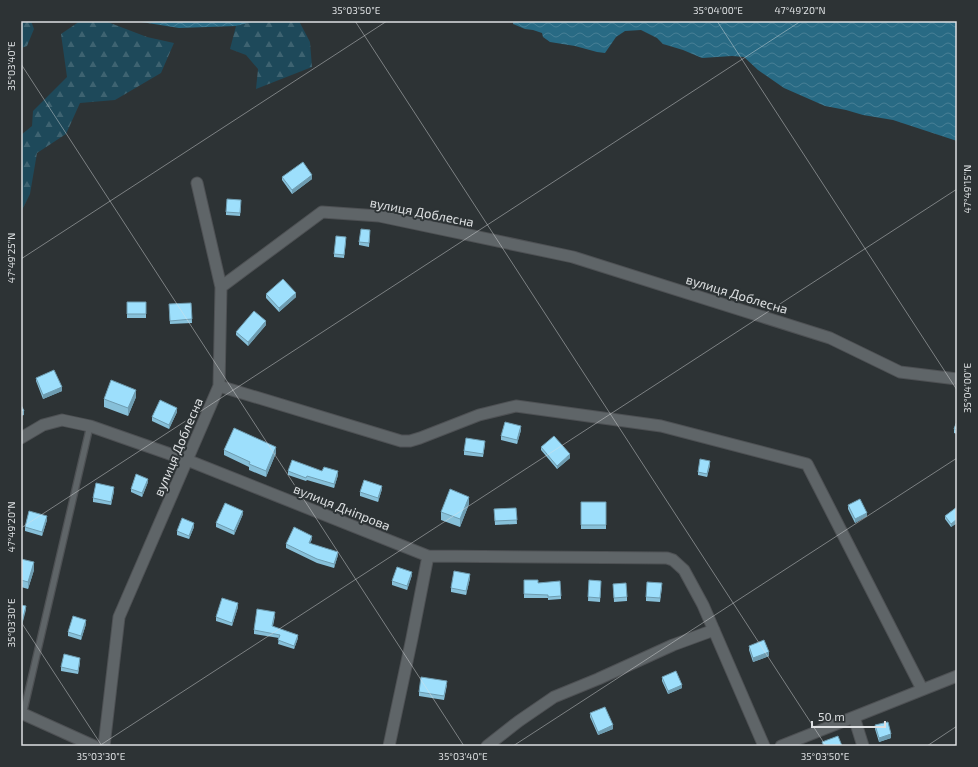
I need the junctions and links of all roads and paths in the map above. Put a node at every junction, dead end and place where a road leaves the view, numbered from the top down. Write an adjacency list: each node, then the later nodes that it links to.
1 (197, 183): 2 (street)
2 (221, 287): 3 (street, вулиця Доблесна); 4 (street, вулиця Доблесна)
3 (957, 379)
4 (219, 386): 7 (street, вулиця Доблесна); 11 (street)
5 (90, 426): 6 (street, вулиця Дніпрова); 7 (street, вулиця Дніпрова); 12 (lane)
6 (21, 438)
7 (187, 460): 8 (street, вулиця Дніпрова); 15 (street, вулиця Доблесна)
8 (428, 556): 9 (street, вулиця Дніпрова); 16 (street)
9 (714, 630): 17 (street); 18 (street)
10 (957, 676): 11 (street)
11 (922, 689): 13 (street)
12 (22, 713): 14 (street)
13 (854, 717): 19 (street); 20 (street)
14 (94, 746)
15 (104, 746)
16 (389, 746)
17 (487, 746)
18 (764, 746)
19 (781, 746)
20 (863, 746)

